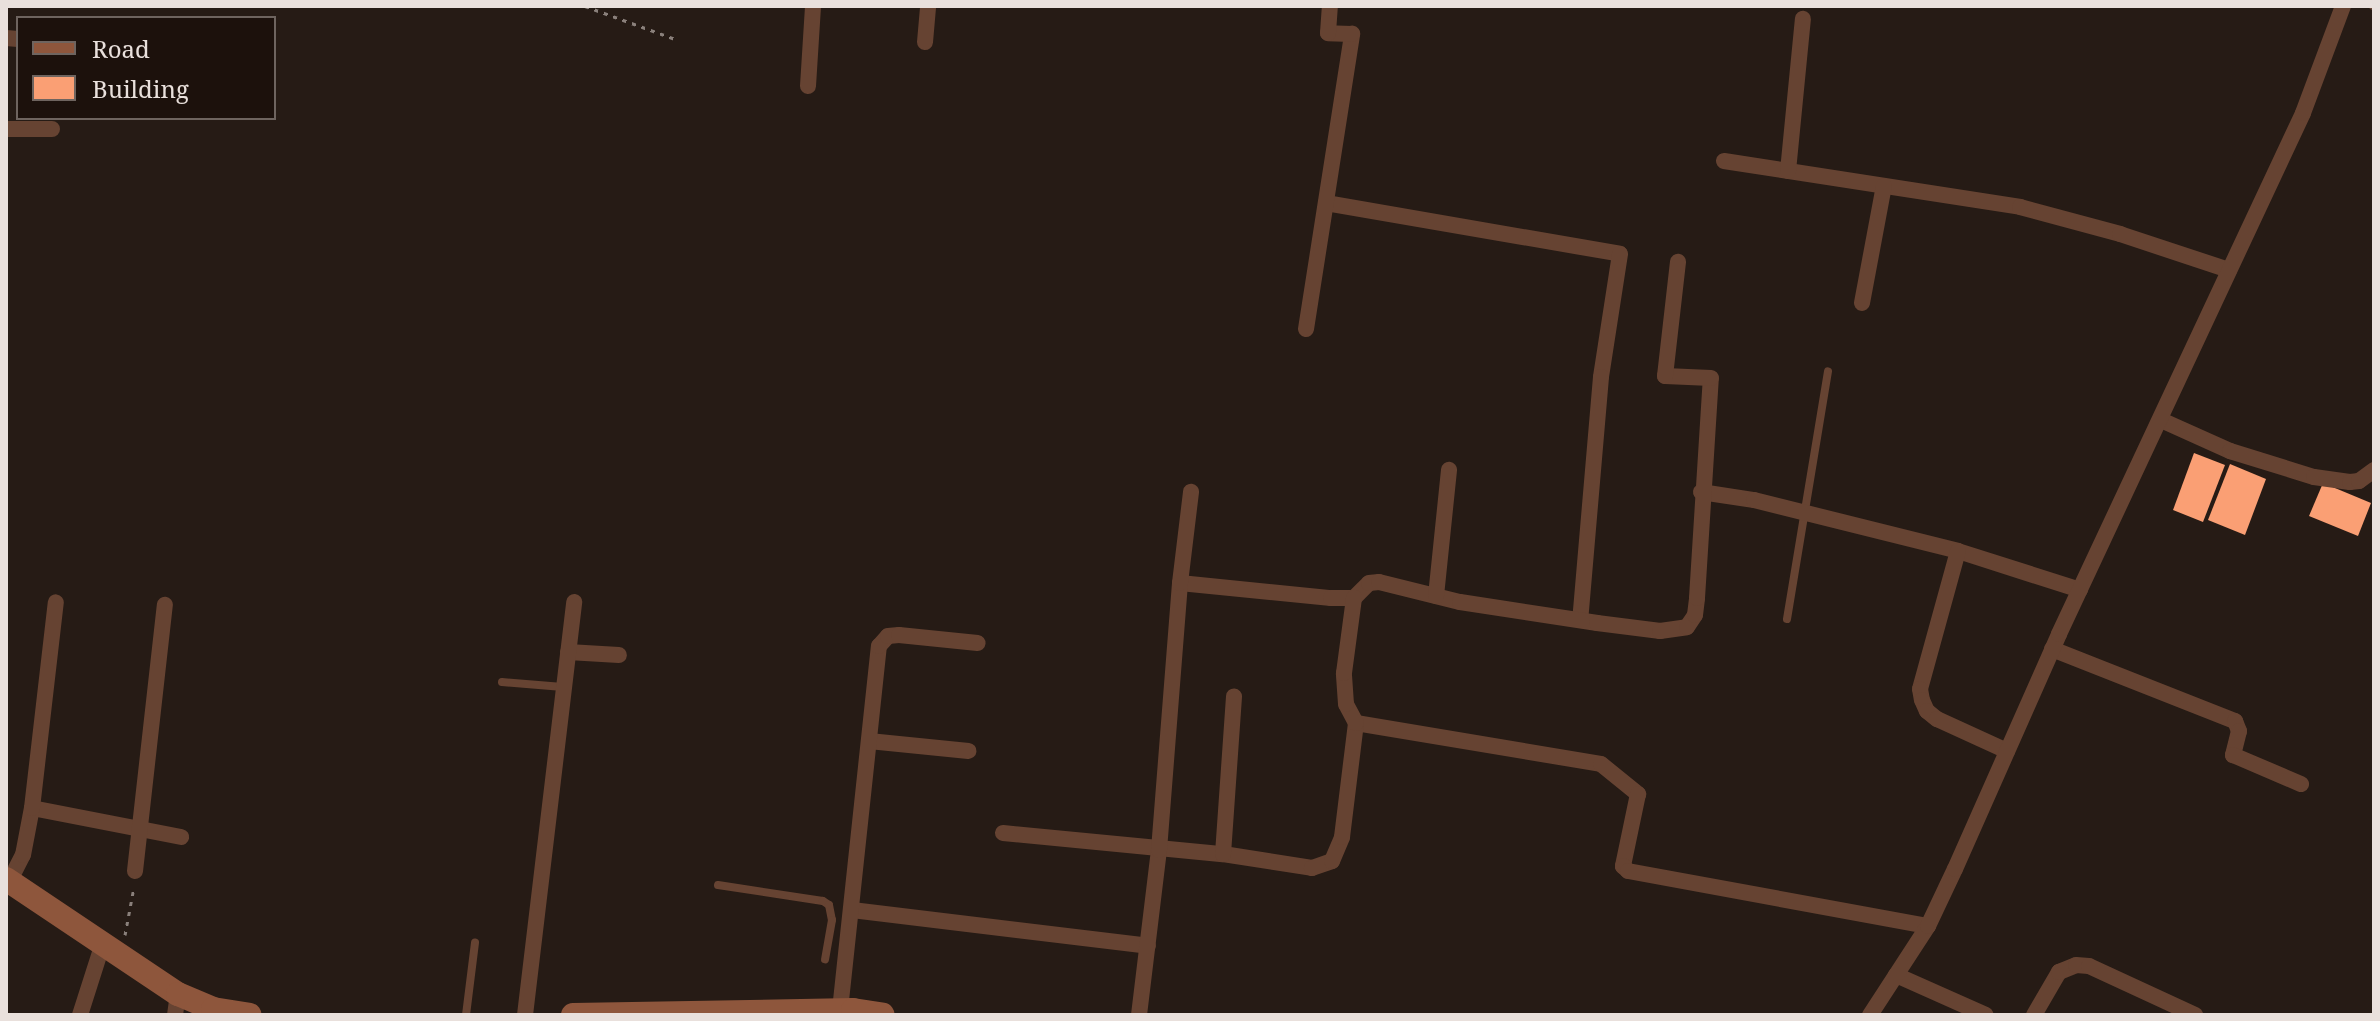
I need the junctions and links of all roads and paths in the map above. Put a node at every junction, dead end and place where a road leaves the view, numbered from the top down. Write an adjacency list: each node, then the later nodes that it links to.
1 (585, 6): 7 (path)
2 (813, 6): 9 (street)
3 (928, 6): 8 (street)
4 (1330, 6): 15 (street)
5 (2343, 6): 17 (street)
6 (1803, 19): 13 (street)
7 (675, 39)
8 (925, 42)
9 (808, 86)
10 (6, 129): 11 (street)
11 (52, 129)
12 (1724, 161): 13 (street)
13 (1788, 171): 14 (street)
14 (1884, 186): 17 (street); 18 (street)
15 (1326, 203): 19 (street); 36 (street)
16 (1678, 262): 25 (street)
17 (2229, 270): 21 (street)
18 (1862, 303)
19 (1306, 329)
20 (1828, 371): 26 (lane)
21 (2161, 420): 23 (street); 29 (street)
22 (1449, 470): 30 (street)
23 (2374, 470)
24 (1191, 492): 28 (street)
25 (1701, 492): 26 (street); 36 (street)
26 (1808, 513): 27 (street); 35 (lane)
27 (1958, 551): 29 (street); 47 (street)
28 (1180, 583): 31 (street); 53 (street)
29 (2080, 590): 38 (street)
30 (1436, 596): 31 (street); 36 (street)
31 (1354, 598): 44 (street)
32 (56, 602): 49 (street)
33 (574, 602): 39 (street)
34 (165, 605): 50 (street)
35 (1787, 619)
36 (1580, 620)
37 (978, 643): 45 (street)
38 (2052, 649): 47 (street); 48 (street)
39 (568, 652): 40 (street); 42 (street)
40 (619, 655)
41 (502, 682): 42 (lane)
42 (563, 687): 73 (street)
43 (1234, 696): 54 (street)
44 (1356, 723): 54 (street); 60 (street)
45 (869, 741): 46 (street); 58 (street)
46 (969, 751)
47 (2007, 751): 60 (street)
48 (2301, 784)
49 (32, 808): 50 (street); 56 (street)
50 (138, 830): 52 (street); 55 (street)
51 (1003, 833): 53 (street)
52 (181, 837)
53 (1159, 850): 54 (street); 62 (street)
54 (1223, 854)
55 (135, 871): 63 (path)
56 (8, 880): 63 (street)
57 (718, 885): 59 (lane)
58 (851, 916): 59 (lane); 62 (street); 67 (street)
59 (832, 920): 64 (lane)
60 (1928, 926): 65 (street)
61 (475, 943): 72 (lane)
62 (1148, 946): 76 (street)
63 (112, 948): 66 (street); 70 (street)
64 (825, 959)
65 (1896, 975): 77 (street); 78 (street)
66 (176, 1004): 71 (street)
67 (840, 1010): 68 (street); 75 (street)
68 (799, 1013): 69 (street)
69 (690, 1014): 74 (street)
70 (80, 1015)
71 (250, 1015)
72 (466, 1015)
73 (525, 1015)
74 (575, 1015)
75 (883, 1015)
76 (1139, 1015)
77 (1870, 1015)
78 (1986, 1015)
79 (2034, 1015): 80 (street)
80 (2195, 1015)

